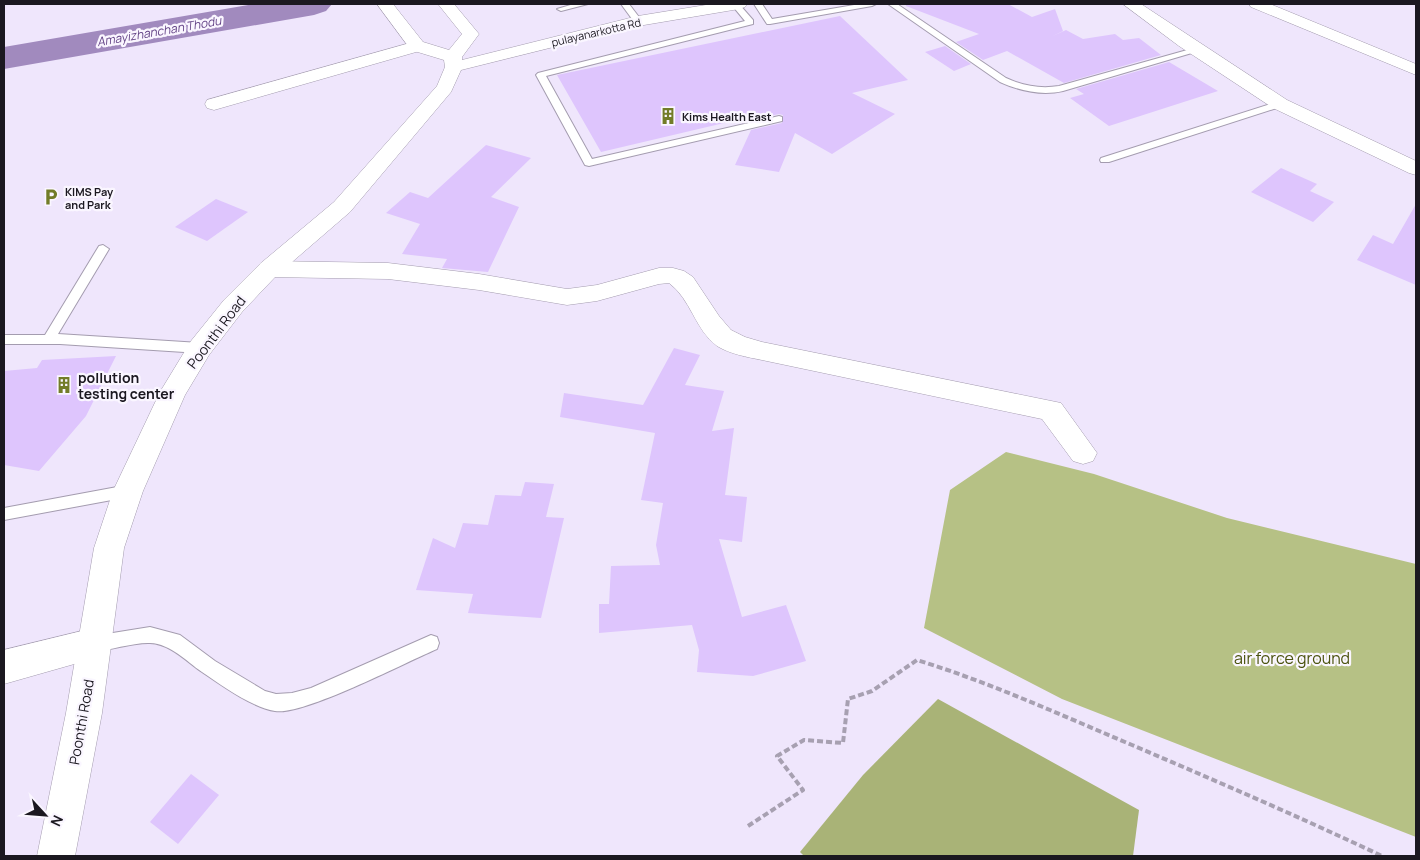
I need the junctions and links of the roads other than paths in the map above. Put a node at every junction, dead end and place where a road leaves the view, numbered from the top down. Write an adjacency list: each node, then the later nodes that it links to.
1 (384, 4): 15 (street)
2 (446, 4): 17 (street, Poonthi Road)
3 (584, 4): 11 (lane)
4 (625, 4): 13 (lane)
5 (736, 4): 13 (street, pulayanarkotta Rd); 14 (lane)
6 (758, 4): 12 (lane)
7 (872, 4): 12 (lane)
8 (892, 4): 16 (lane)
9 (1131, 4): 16 (street)
10 (1257, 4): 18 (street)
11 (561, 9)
12 (767, 19): 14 (lane)
13 (638, 21): 17 (street, pulayanarkotta Rd)
14 (750, 22): 21 (lane)
15 (413, 41): 17 (street); 19 (street)
16 (1198, 50): 20 (street)
17 (454, 62): 25 (street, Poonthi Road)
18 (1416, 70)
19 (214, 104)
20 (1280, 104): 22 (lane); 23 (street)
21 (779, 119)
22 (1106, 160)
23 (1416, 169)
24 (103, 249): 26 (lane)
25 (269, 269): 28 (street, Poonthi Road); 29 (street)
26 (49, 339): 27 (lane); 28 (lane)
27 (4, 340)
28 (200, 348): 30 (street, Poonthi Road)
29 (1083, 453)
30 (128, 490): 31 (lane); 33 (street, Poonthi Road)
31 (4, 514)
32 (431, 643): 33 (lane)
33 (94, 644): 34 (street); 35 (street, Poonthi Road)
34 (4, 667)
35 (56, 856)

